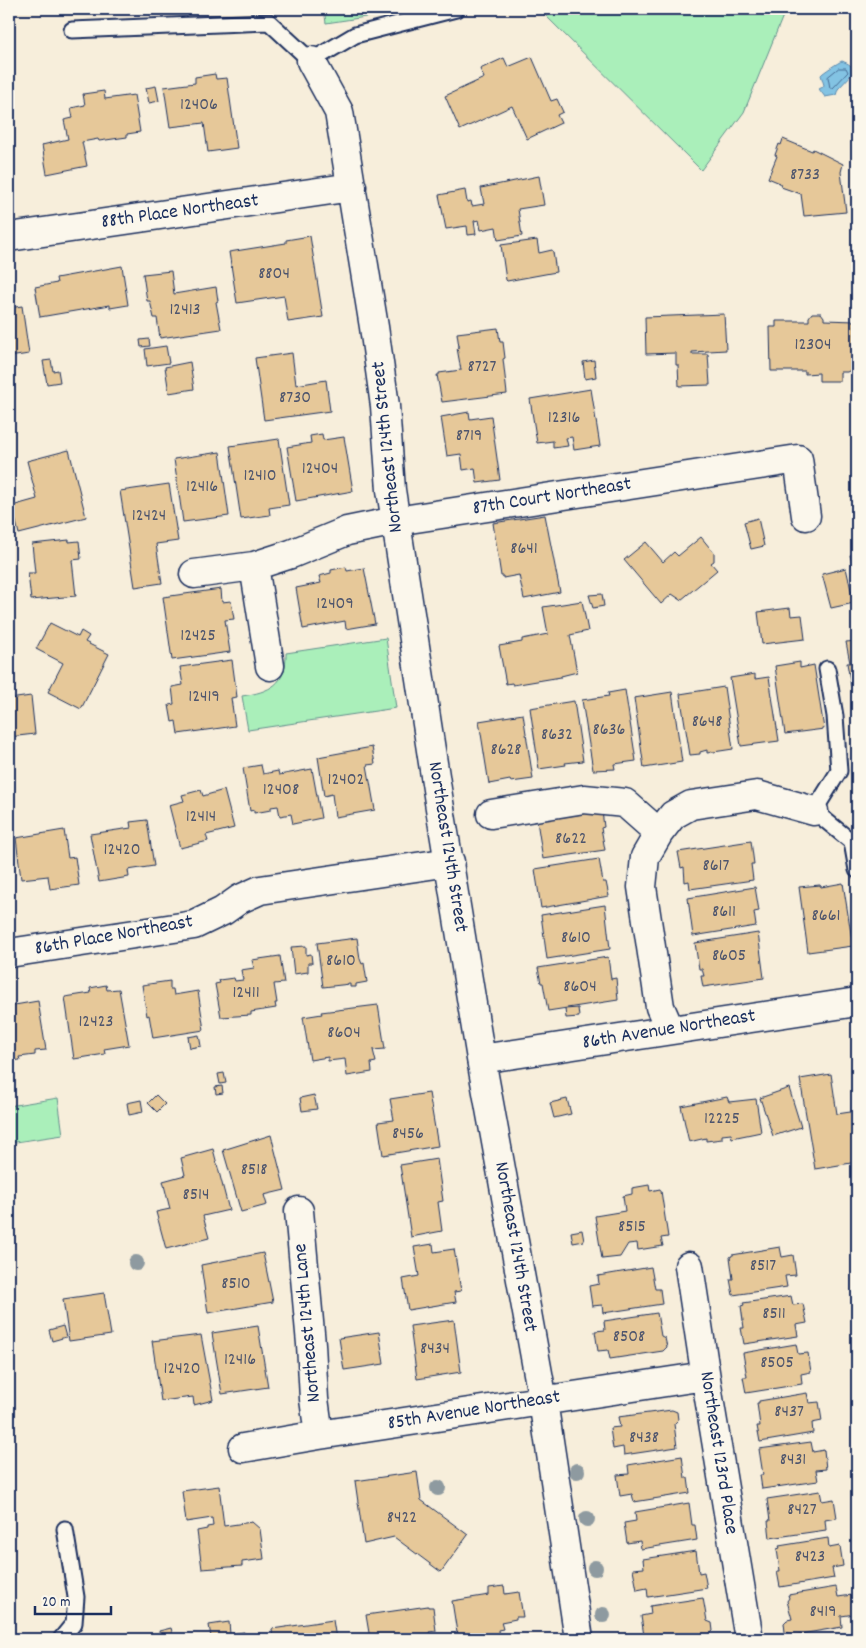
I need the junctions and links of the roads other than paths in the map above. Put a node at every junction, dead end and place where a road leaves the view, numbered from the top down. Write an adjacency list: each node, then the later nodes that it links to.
1 (456, 9): 3 (lane)
2 (72, 30): 3 (lane)
3 (310, 60): 4 (street, Northeast 124th Street)
4 (352, 187): 5 (street, 88th Place Northeast); 7 (street, Northeast 124th Street)
5 (9, 237)
6 (806, 516): 7 (street, 87th Court Northeast)
7 (396, 521): 8 (street, 87th Court Northeast); 15 (street, Northeast 124th Street)
8 (254, 566): 9 (street, 87th Court Northeast); 10 (street)
9 (194, 574)
10 (270, 666)
11 (827, 669): 12 (lane)
12 (814, 811): 14 (street); 16 (lane)
13 (491, 814): 14 (street)
14 (659, 833): 19 (street)
15 (450, 862): 17 (street, 86th Place Northeast); 20 (street, Northeast 124th Street)
16 (857, 870)
17 (9, 953)
18 (857, 1002): 19 (street, 86th Avenue Northeast)
19 (670, 1030): 20 (street, 86th Avenue Northeast)
20 (482, 1059): 24 (street, Northeast 124th Street)
21 (299, 1211): 25 (street, Northeast 124th Lane)
22 (689, 1266): 23 (street, Northeast 123rd Place)
23 (706, 1376): 24 (street, 85th Avenue Northeast); 30 (street, Northeast 123rd Place)
24 (542, 1401): 25 (street, 85th Avenue Northeast); 29 (street, Northeast 124th Street)
25 (319, 1434): 26 (street, 85th Avenue Northeast)
26 (243, 1448)
27 (65, 1529): 28 (lane)
28 (61, 1639)
29 (579, 1639)
30 (749, 1639)

